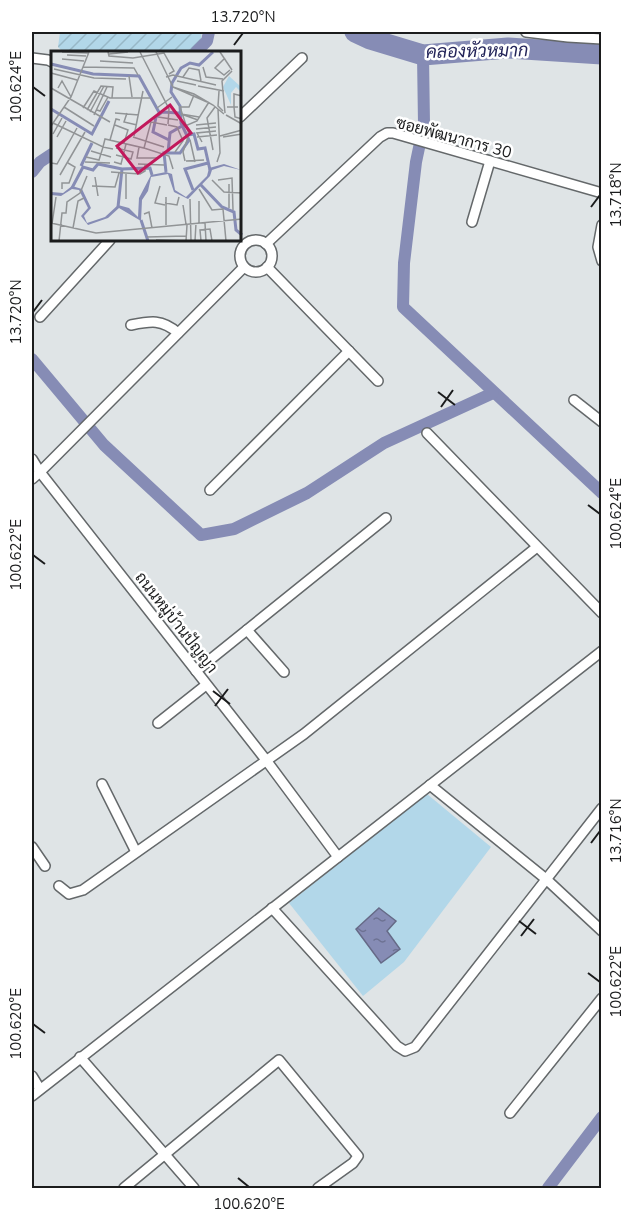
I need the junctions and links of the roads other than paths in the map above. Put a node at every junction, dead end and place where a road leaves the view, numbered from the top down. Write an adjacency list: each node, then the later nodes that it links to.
1 (526, 32): 2 (street)
2 (602, 39)
3 (32, 58): 5 (street)
4 (302, 58): 6 (street)
5 (51, 62)
6 (242, 115)
7 (490, 161): 8 (street, ซอยพัฒนาการ 30); 9 (street); 13 (street, ซอยพัฒนาการ 30)
8 (602, 193)
9 (472, 222)
10 (602, 225): 14 (street)
11 (243, 240): 13 (street); 15 (street)
12 (104, 242): 17 (street)
13 (266, 243): 16 (street)
14 (602, 261)
15 (244, 267): 16 (street); 19 (street)
16 (267, 267): 20 (street)
17 (40, 317)
18 (131, 325): 19 (street)
19 (178, 333): 26 (street)
20 (349, 351): 21 (street); 28 (street)
21 (378, 381)
22 (574, 400): 23 (street)
23 (602, 422)
24 (427, 433): 30 (street)
25 (32, 459): 26 (street, ถนนหมู่บ้านปัญญา)
26 (40, 472): 27 (street); 34 (street, ถนนหมู่บ้านปัญญา)
27 (32, 479)
28 (210, 490)
29 (386, 518): 32 (street)
30 (537, 547): 31 (street); 38 (street)
31 (602, 613)
32 (247, 630): 34 (street); 35 (street)
33 (602, 651): 40 (street)
34 (196, 671): 36 (street, ถนนหมู่บ้านปัญญา)
35 (284, 672)
36 (206, 684): 37 (street); 38 (street, ถนนหมู่บ้านปัญญา)
37 (158, 723)
38 (266, 760): 43 (street); 44 (street, ถนนหมู่บ้านปัญญา)
39 (102, 784): 43 (street)
40 (430, 785): 44 (street); 46 (street)
41 (602, 808): 46 (street)
42 (32, 847): 45 (street)
43 (136, 852): 47 (street)
44 (338, 857): 48 (street)
45 (45, 866)
46 (546, 879): 48 (street); 49 (street)
47 (59, 886)
48 (272, 908): 53 (street)
49 (602, 931)
50 (602, 998): 51 (street)
51 (593, 1009): 52 (street); 57 (street)
52 (602, 1015)
53 (80, 1057): 55 (street); 58 (street)
54 (32, 1076): 55 (street)
55 (40, 1089): 56 (street)
56 (32, 1096)
57 (510, 1113)
58 (165, 1155): 59 (street); 60 (street); 61 (street)
59 (124, 1188)
60 (194, 1188)
61 (318, 1188)

